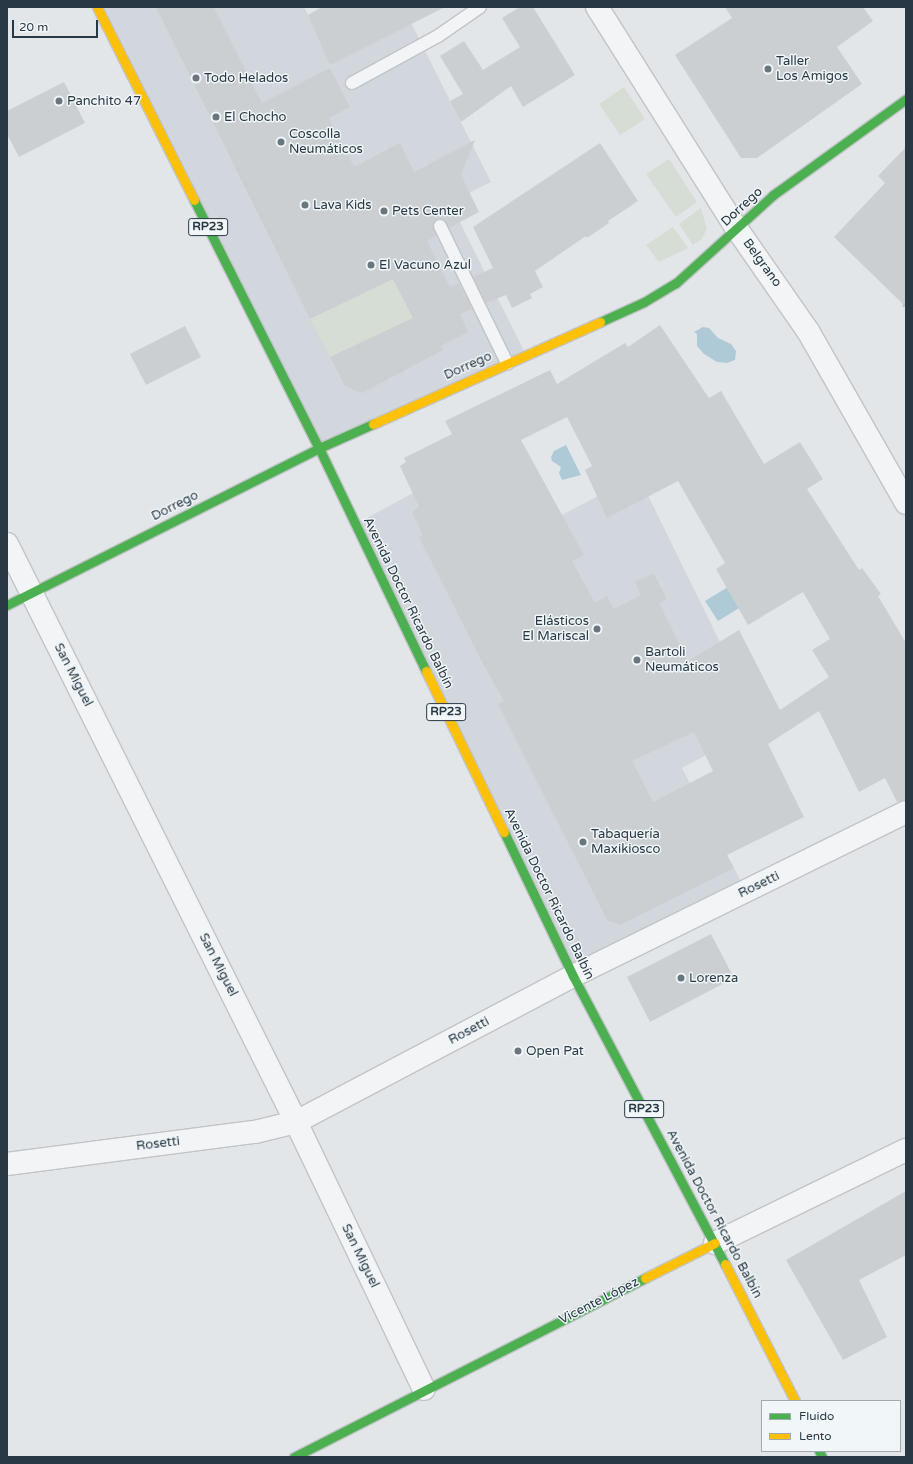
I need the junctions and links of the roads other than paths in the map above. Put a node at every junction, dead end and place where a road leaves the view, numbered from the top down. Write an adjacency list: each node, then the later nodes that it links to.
1 (97, 7): 9 (main road, Avenida Doctor Ricardo Balbín / RP23)
2 (480, 7): 4 (lane)
3 (597, 7): 7 (street, Belgrano)
4 (352, 83)
5 (906, 99): 7 (main road, Dorrego)
6 (440, 226): 8 (lane)
7 (737, 229): 8 (main road, Dorrego); 10 (street, Belgrano)
8 (507, 363): 9 (main road, Dorrego)
9 (318, 448): 12 (main road, Dorrego); 15 (main road, Avenida Doctor Ricardo Balbín / RP23)
10 (906, 503)
11 (7, 544): 12 (street, San Miguel)
12 (32, 593): 13 (main road, Dorrego); 16 (street, San Miguel)
13 (7, 605)
14 (906, 812): 15 (street, Rosetti)
15 (573, 976): 16 (street, Rosetti); 19 (main road, Avenida Doctor Ricardo Balbín / RP23)
16 (296, 1122): 18 (street, Rosetti); 20 (street, San Miguel)
17 (906, 1150): 19 (street, Vicente López)
18 (7, 1164)
19 (715, 1243): 20 (main road, Vicente López); 21 (main road, Avenida Doctor Ricardo Balbín / RP23)
20 (424, 1388): 22 (main road, Vicente López)
21 (794, 1400)
22 (294, 1457)

